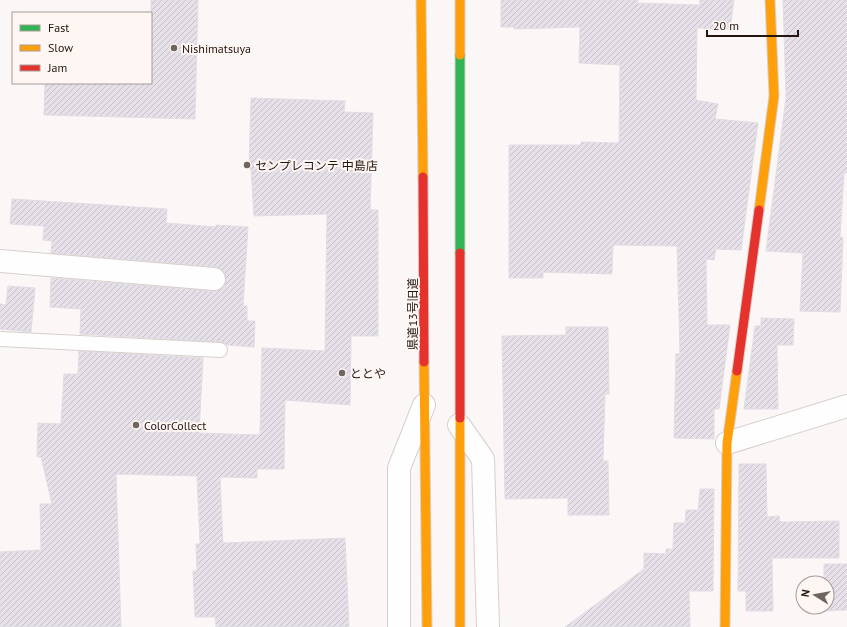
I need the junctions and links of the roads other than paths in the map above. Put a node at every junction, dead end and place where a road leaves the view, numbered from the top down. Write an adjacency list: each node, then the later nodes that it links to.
1 (421, 0): 8 (street, 県道13号旧道)
2 (460, 0): 10 (street)
3 (770, 0): 11 (street)
4 (0, 261): 5 (street)
5 (214, 279)
6 (0, 339): 7 (lane)
7 (220, 350)
8 (424, 405): 12 (street); 13 (street, 県道13号旧道)
9 (847, 406): 11 (street)
10 (459, 424): 14 (street); 15 (street)
11 (727, 443): 16 (street)
12 (399, 627)
13 (427, 627)
14 (460, 627)
15 (488, 627)
16 (725, 627)

